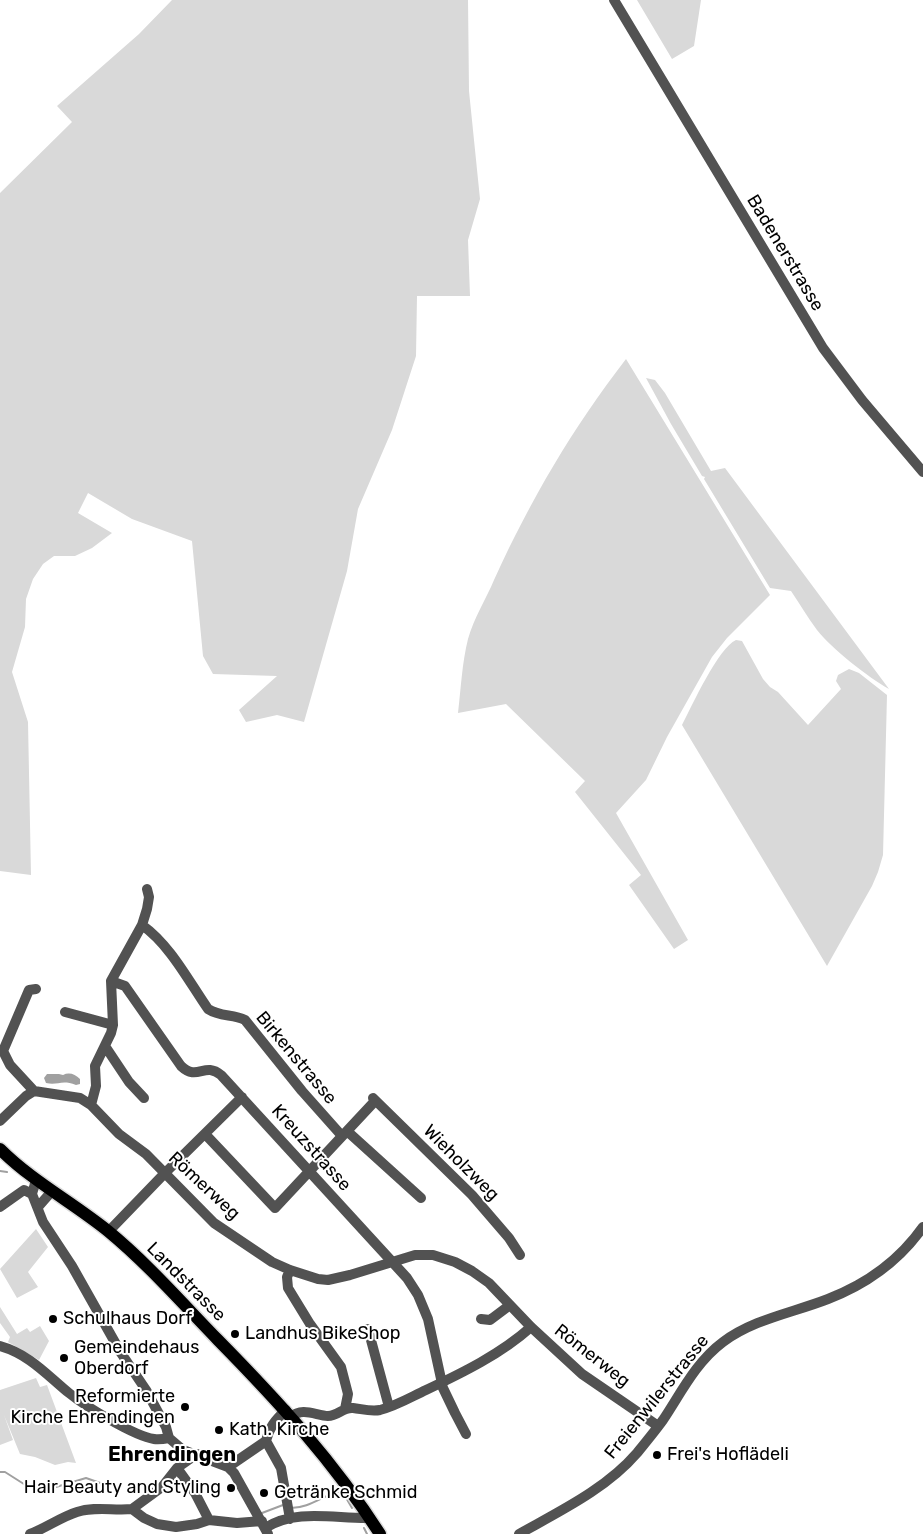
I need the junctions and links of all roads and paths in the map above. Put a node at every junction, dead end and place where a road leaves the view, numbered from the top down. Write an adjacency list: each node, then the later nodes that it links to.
1 (614, 0): 2 (street, Badenerstrasse)
2 (923, 472)
3 (146, 889): 4 (street)
4 (142, 925): 5 (street); 15 (street, Birkenstrasse)
5 (111, 981): 8 (street); 11 (street, Kreuzstrasse)
6 (36, 989): 10 (street)
7 (65, 1012): 8 (street)
8 (114, 1025): 9 (street)
9 (105, 1046): 12 (street); 13 (street)
10 (34, 1091): 13 (street, Römerweg); 14 (street)
11 (242, 1097): 16 (street); 18 (street, Kreuzstrasse)
12 (144, 1098)
13 (91, 1105): 19 (street, Römerweg)
14 (0, 1121)
15 (344, 1133): 18 (street); 23 (street, Birkenstrasse); 28 (street, Wieholzweg)
16 (205, 1134): 18 (street); 19 (street)
17 (0, 1149): 20 (main road, Landstrasse)
18 (310, 1171): 29 (street, Kreuzstrasse)
19 (165, 1173): 27 (street); 30 (street, Römerweg)
20 (36, 1180): 21 (main road, Landstrasse); 22 (street)
21 (52, 1191): 25 (street); 27 (main road, Landstrasse)
22 (32, 1194): 24 (street); 25 (street)
23 (421, 1198)
24 (0, 1207)
25 (38, 1207): 42 (street)
26 (923, 1227): 40 (street, Freienwilerstrasse)
27 (109, 1232): 39 (main road, Landstrasse)
28 (520, 1254)
29 (392, 1262): 30 (street, Römerweg); 31 (street, Römerweg); 36 (street, Kreuzstrasse)
30 (290, 1270): 38 (street)
31 (510, 1305): 32 (street); 33 (street, Römerweg)
32 (481, 1319)
33 (531, 1327): 36 (street); 40 (street, Römerweg)
34 (368, 1329): 37 (street)
35 (0, 1346): 42 (street)
36 (442, 1382): 37 (street); 41 (street, Kreuzstrasse)
37 (389, 1407): 38 (street)
38 (345, 1409): 39 (street)
39 (288, 1414): 43 (street); 49 (main road, Landstrasse)
40 (658, 1426): 54 (street, Freienwilerstrasse)
41 (466, 1434)
42 (169, 1438): 44 (street)
43 (266, 1441): 45 (street); 50 (street)
44 (197, 1454): 45 (street); 46 (street)
45 (228, 1467): 51 (street)
46 (177, 1468): 47 (street); 48 (street)
47 (141, 1503): 48 (street); 52 (street)
48 (208, 1518): 51 (street)
49 (370, 1518): 50 (street); 53 (main road, Landstrasse)
50 (290, 1519): 51 (street)
51 (265, 1528)
52 (30, 1534)
53 (380, 1534)
54 (519, 1534)

